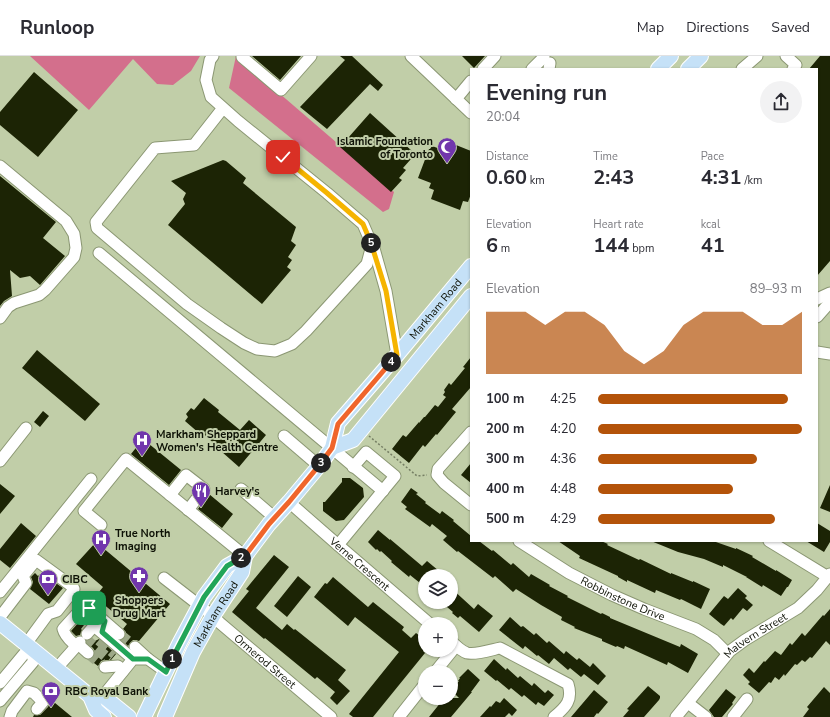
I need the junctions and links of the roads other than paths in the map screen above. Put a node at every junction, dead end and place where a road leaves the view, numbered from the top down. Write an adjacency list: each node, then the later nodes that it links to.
1 (213, 56): 19 (street)
2 (243, 56): 3 (street)
3 (312, 56)
4 (411, 56): 18 (street)
5 (495, 56): 11 (street)
6 (672, 56): 13 (main road)
7 (701, 56): 14 (main road)
8 (757, 56): 15 (street)
9 (786, 56): 16 (street)
10 (548, 63): 12 (street)
11 (484, 68)
12 (535, 68)
13 (659, 68)
14 (689, 68)
15 (743, 68)
16 (794, 68)
17 (470, 82): 18 (street)
18 (456, 99): 20 (street)
19 (223, 108): 22 (street); 22 (street)
20 (470, 112)
21 (0, 166): 30 (street)
22 (372, 245): 33 (street)
23 (99, 253): 37 (street)
24 (470, 267): 33 (main road, Markham Road)
25 (830, 293): 27 (street)
26 (470, 297): 37 (main road, Markham Road)
27 (818, 299)
28 (830, 302): 29 (street)
29 (818, 316)
30 (0, 318)
31 (818, 352): 32 (street)
32 (830, 354)
33 (397, 355): 37 (main road, Markham Road)
34 (26, 428): 38 (street)
35 (470, 433): 46 (street)
36 (284, 436): 39 (street)
37 (332, 448): 39 (main road, Markham Road); 40 (street)
38 (0, 460)
39 (319, 466): 45 (main road, Markham Road)
40 (353, 467): 43 (street); 43 (street)
41 (91, 479): 56 (street)
42 (241, 489): 48 (street)
43 (383, 491): 52 (street)
44 (170, 495): 47 (street); 47 (street); 49 (street)
45 (289, 502): 48 (main road, Markham Road); 52 (street, Verne Crescent)
46 (470, 504)
47 (188, 510): 53 (street)
48 (275, 518): 53 (main road, Markham Road)
49 (101, 525)
50 (521, 542): 70 (street, Robbinstone Drive)
51 (771, 542): 54 (street)
52 (338, 545): 60 (street, Verne Crescent)
53 (245, 556): 57 (main road, Markham Road); 58 (main road, Markham Road)
54 (829, 575): 70 (street, Malvern Street)
55 (164, 578): 57 (street, Ormerod Street)
56 (0, 592)
57 (199, 606): 58 (street, Ormerod Street); 74 (main road, Markham Road)
58 (213, 616): 86 (main road, Markham Road); 87 (street, Ormerod Street)
59 (0, 617): 68 (street)
60 (422, 617)
61 (105, 621): 63 (street); 64 (street); 65 (street)
62 (0, 623): 68 (main road)
63 (119, 634)
64 (100, 636): 65 (street); 71 (street)
65 (82, 639): 69 (street); 73 (street)
66 (135, 647): 72 (street)
67 (458, 647): 89 (street)
68 (30, 648): 73 (main road); 75 (street); 79 (street)
69 (88, 653)
70 (727, 653): 80 (street, Malvern Street)
71 (133, 659): 72 (street); 77 (street)
72 (148, 659): 74 (street)
73 (56, 669): 77 (main road)
74 (166, 672): 85 (main road, Markham Road)
75 (0, 684)
76 (418, 693): 88 (street)
77 (96, 696): 83 (main road); 84 (main road)
78 (747, 699): 92 (street)
79 (0, 701)
80 (688, 703): 90 (street, Malvern Street); 91 (street)
81 (34, 713): 82 (street)
82 (10, 717)
83 (104, 717)
84 (129, 717)
85 (144, 717)
86 (165, 717)
87 (331, 717)
88 (399, 717)
89 (554, 717)
90 (676, 717)
91 (706, 717)
92 (733, 717)

